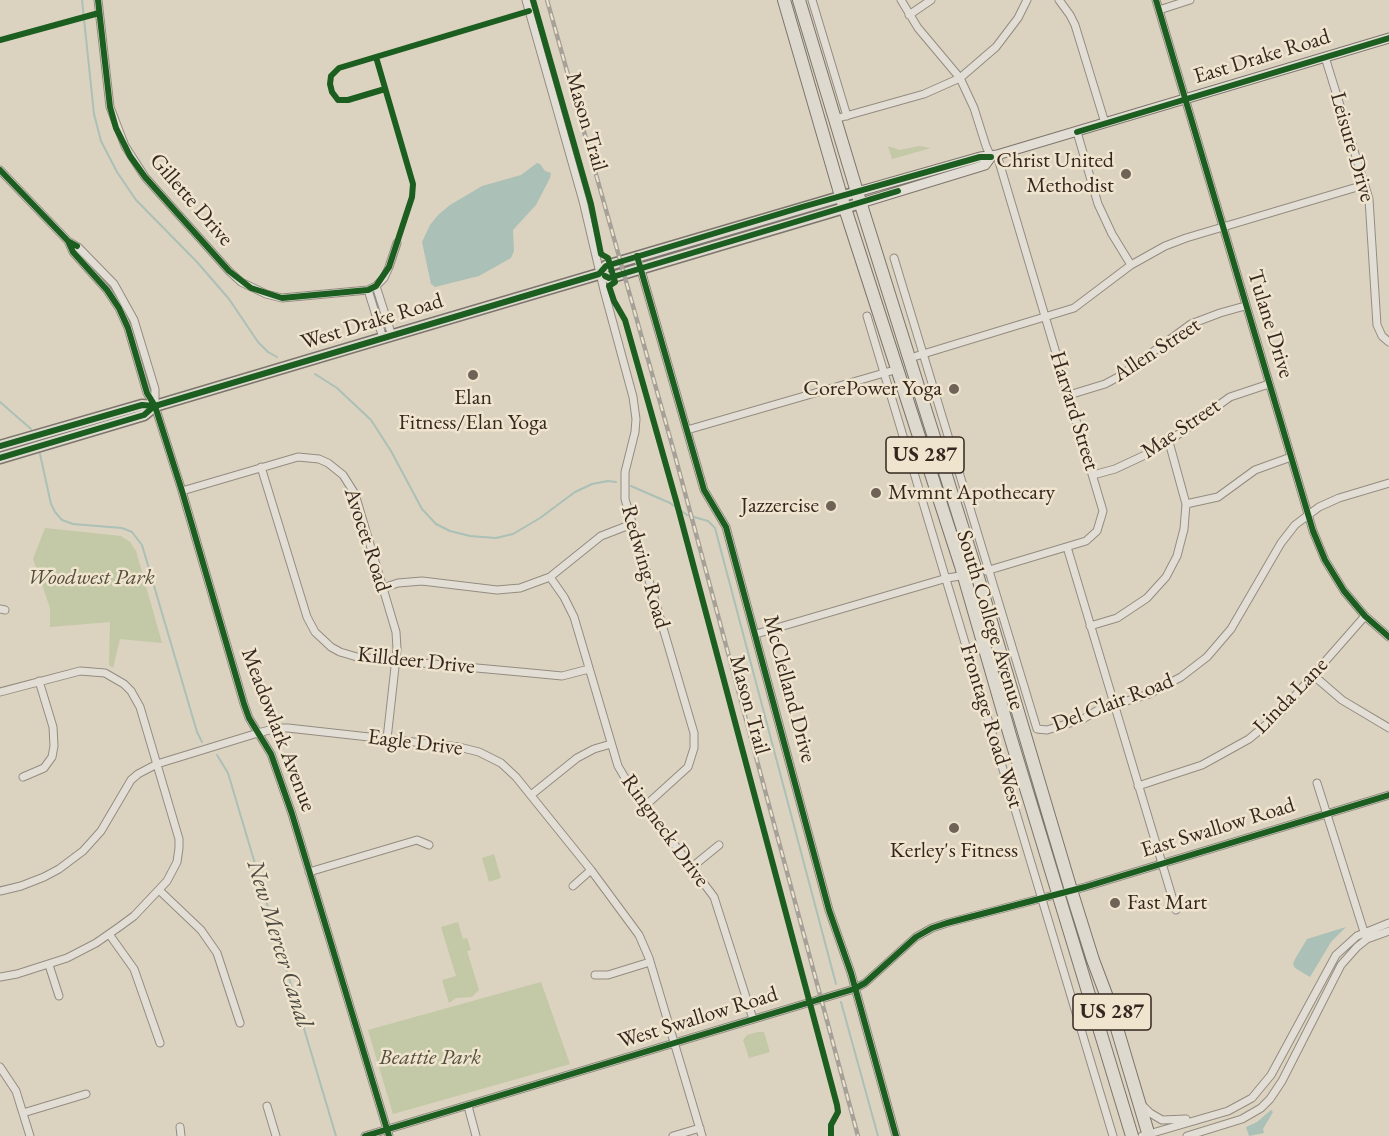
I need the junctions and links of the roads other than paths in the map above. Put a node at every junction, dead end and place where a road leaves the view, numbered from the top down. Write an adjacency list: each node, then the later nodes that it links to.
1 (98, 0): 35 (street, Gillette Drive)
2 (526, 0): 33 (street, Redwing Road)
3 (784, 0): 25 (highway, South College Avenue / US 287)
4 (800, 0): 18 (highway, South College Avenue / US 287)
5 (812, 0): 18 (street)
6 (901, 0): 13 (street, Harvard Street)
7 (931, 0): 13 (street)
8 (1027, 0): 16 (street)
9 (1059, 0): 19 (street)
10 (1156, 0): 12 (street, Tulane Drive)
11 (1190, 0): 12 (street)
12 (1159, 10): 17 (street, Tulane Drive)
13 (909, 15): 16 (street, Harvard Street)
14 (1389, 38): 15 (main road, East Drake Road)
15 (1325, 57): 17 (main road, East Drake Road); 23 (street, Leisure Drive)
16 (960, 78): 18 (street); 21 (street, Harvard Street)
17 (1186, 99): 19 (main road, East Drake Road); 26 (street, Tulane Drive)
18 (841, 117): 24 (highway, South College Avenue / US 287)
19 (1105, 123): 20 (main road, East Drake Road)
20 (1077, 132): 21 (main road, East Drake Road); 31 (street)
21 (994, 156): 24 (main road, East Drake Road); 38 (street, Harvard Street)
22 (0, 171): 48 (street, Meadowlark Avenue)
23 (1364, 185): 26 (street); 41 (street, Leisure Drive)
24 (859, 197): 25 (main road, East Drake Road); 43 (highway, South College Avenue / US 287)
25 (843, 201): 27 (main road, West Drake Road); 27 (main road, West Drake Road); 39 (highway, South College Avenue / US 287)
26 (1222, 226): 31 (street); 36 (street, Tulane Drive)
27 (737, 233): 29 (main road, West Drake Road); 32 (main road, West Drake Road)
28 (397, 243): 34 (street)
29 (637, 256): 32 (street, McClelland Drive); 33 (main road, West Drake Road)
30 (894, 258): 42 (street)
31 (1131, 265): 38 (street)
32 (640, 269): 33 (main road, West Drake Road); 51 (street, McClelland Drive)
33 (599, 274): 40 (main road, West Drake Road); 63 (street, Redwing Road)
34 (376, 286): 35 (street, Gillette Drive); 40 (street)
35 (368, 290): 40 (street)
36 (1245, 306): 46 (street, Tulane Drive); 47 (street, Allen Street)
37 (867, 316): 45 (street, Frontage Road West)
38 (1046, 318): 42 (street); 47 (street, Harvard Street)
39 (882, 320): 43 (highway); 44 (highway, South College Avenue / US 287)
40 (388, 337): 48 (main road, West Drake Road)
41 (1389, 342)
42 (923, 355): 43 (street); 65 (street)
43 (910, 358): 49 (highway, South College Avenue / US 287)
44 (898, 369): 45 (street); 49 (highway); 66 (highway, South College Avenue / US 287)
45 (884, 372): 51 (street); 68 (street, Frontage Road West)
46 (1269, 384): 52 (street, Mae Street); 55 (street, Tulane Drive)
47 (1069, 395): 58 (street, Harvard Street)
48 (155, 406): 50 (main road, West Drake Road); 53 (main road, West Drake Road); 60 (street, Meadowlark Avenue)
49 (927, 413): 65 (highway, South College Avenue / US 287)
50 (68, 426): 53 (main road); 54 (main road, West Drake Road)
51 (687, 430): 72 (street, McClelland Drive)
52 (1169, 442): 58 (street, Mae Street); 61 (street)
53 (51, 443): 56 (main road, West Drake Road)
54 (0, 446)
55 (1290, 457): 61 (street); 62 (street, Tulane Drive)
56 (0, 458)
57 (261, 467): 60 (street, Avocet Road); 69 (street, Avocet Road); 74 (street, Killdeer Drive)
58 (1093, 475): 64 (street, Harvard Street)
59 (1389, 483): 62 (street, Del Clair Road)
60 (182, 491): 81 (street, Meadowlark Avenue)
61 (1186, 504): 71 (street)
62 (1308, 514): 70 (street, Tulane Drive); 79 (street, Del Clair Road)
63 (632, 524): 67 (street); 90 (street, Redwing Road)
64 (1067, 547): 65 (street, Harvard Street); 71 (street)
65 (983, 572): 66 (street, Harvard Street); 79 (street, Del Clair Road); 100 (highway, South College Avenue / US 287)
66 (964, 575): 68 (street, Harvard Street); 102 (highway, South College Avenue / US 287)
67 (550, 577): 69 (street); 75 (street, Ringneck Drive)
68 (947, 578): 72 (street, Harvard Street); 103 (street, Frontage Road West)
69 (383, 588): 74 (street, Avocet Road)
70 (1365, 616): 73 (street, Tulane Drive); 76 (street, Linda Lane)
71 (1090, 626): 79 (street)
72 (756, 634): 113 (street, McClelland Drive)
73 (1389, 637)
74 (396, 660): 75 (street, Killdeer Drive); 82 (street, Avocet Road)
75 (589, 669): 83 (street, Ringneck Drive)
76 (1313, 675): 80 (street); 87 (street, Linda Lane)
77 (39, 681): 78 (street); 84 (street); 85 (street)
78 (0, 692)
79 (1114, 705): 87 (street)
80 (1389, 728)
81 (258, 733): 82 (street, Eagle Drive); 84 (street, Eagle Drive); 97 (street, Meadowlark Avenue)
82 (387, 739): 88 (street, Eagle Drive)
83 (611, 744): 88 (street); 90 (street, Ringneck Drive)
84 (157, 764): 99 (street); 101 (street, Eagle Drive)
85 (23, 777)
86 (1317, 783): 91 (street)
87 (1138, 786): 94 (street)
88 (531, 795): 96 (street, Eagle Drive)
89 (1389, 795): 91 (street, East Swallow Road)
90 (645, 806): 95 (street, Ringneck Drive)
91 (1326, 814): 94 (street, East Swallow Road); 108 (street)
92 (429, 845): 97 (street)
93 (719, 845): 95 (street)
94 (1162, 863): 100 (street, East Swallow Road); 104 (street)
95 (692, 867): 115 (street, Ringneck Drive)
96 (591, 870): 98 (street); 109 (street, Eagle Drive)
97 (309, 872): 128 (street, Meadowlark Avenue)
98 (573, 886)
99 (159, 890): 107 (street); 116 (street)
100 (1071, 890): 102 (street, East Swallow Road); 121 (highway, South College Avenue / US 287)
101 (0, 891)
102 (1058, 894): 103 (street, West Swallow Road); 140 (highway, South College Avenue / US 287)
103 (1042, 898): 113 (street, West Swallow Road); 139 (street, Frontage Road West)
104 (1176, 910)
105 (1389, 923): 108 (street)
106 (1389, 931): 108 (street)
107 (109, 934): 110 (street); 117 (street)
108 (1365, 936): 125 (street); 129 (street)
109 (650, 962): 111 (street); 118 (street, Eagle Drive)
110 (49, 965): 112 (street); 114 (street)
111 (595, 975)
112 (0, 977)
113 (854, 989): 115 (street, West Swallow Road); 138 (street, McClelland Drive)
114 (59, 996)
115 (753, 1020): 118 (street, West Swallow Road)
116 (240, 1023)
117 (160, 1043)
118 (674, 1043): 123 (street, West Swallow Road); 127 (street, Eagle Drive)
119 (0, 1066): 124 (street)
120 (86, 1094): 124 (street)
121 (1138, 1101): 125 (street); 130 (highway, South College Avenue / US 287)
122 (267, 1106): 133 (street)
123 (468, 1106): 128 (street, West Swallow Road); 135 (street)
124 (23, 1113): 131 (street)
125 (1200, 1119): 130 (street)
126 (180, 1128): 132 (street)
127 (700, 1128): 136 (street); 137 (street, Eagle Drive)
128 (388, 1133): 134 (street, West Swallow Road)
129 (1196, 1134): 141 (street)
130 (1146, 1135)
131 (30, 1136)
132 (181, 1136)
133 (276, 1136)
134 (365, 1136)
135 (477, 1136)
136 (673, 1136)
137 (702, 1136)
138 (896, 1136)
139 (1113, 1136)
140 (1131, 1136)
141 (1187, 1136)

